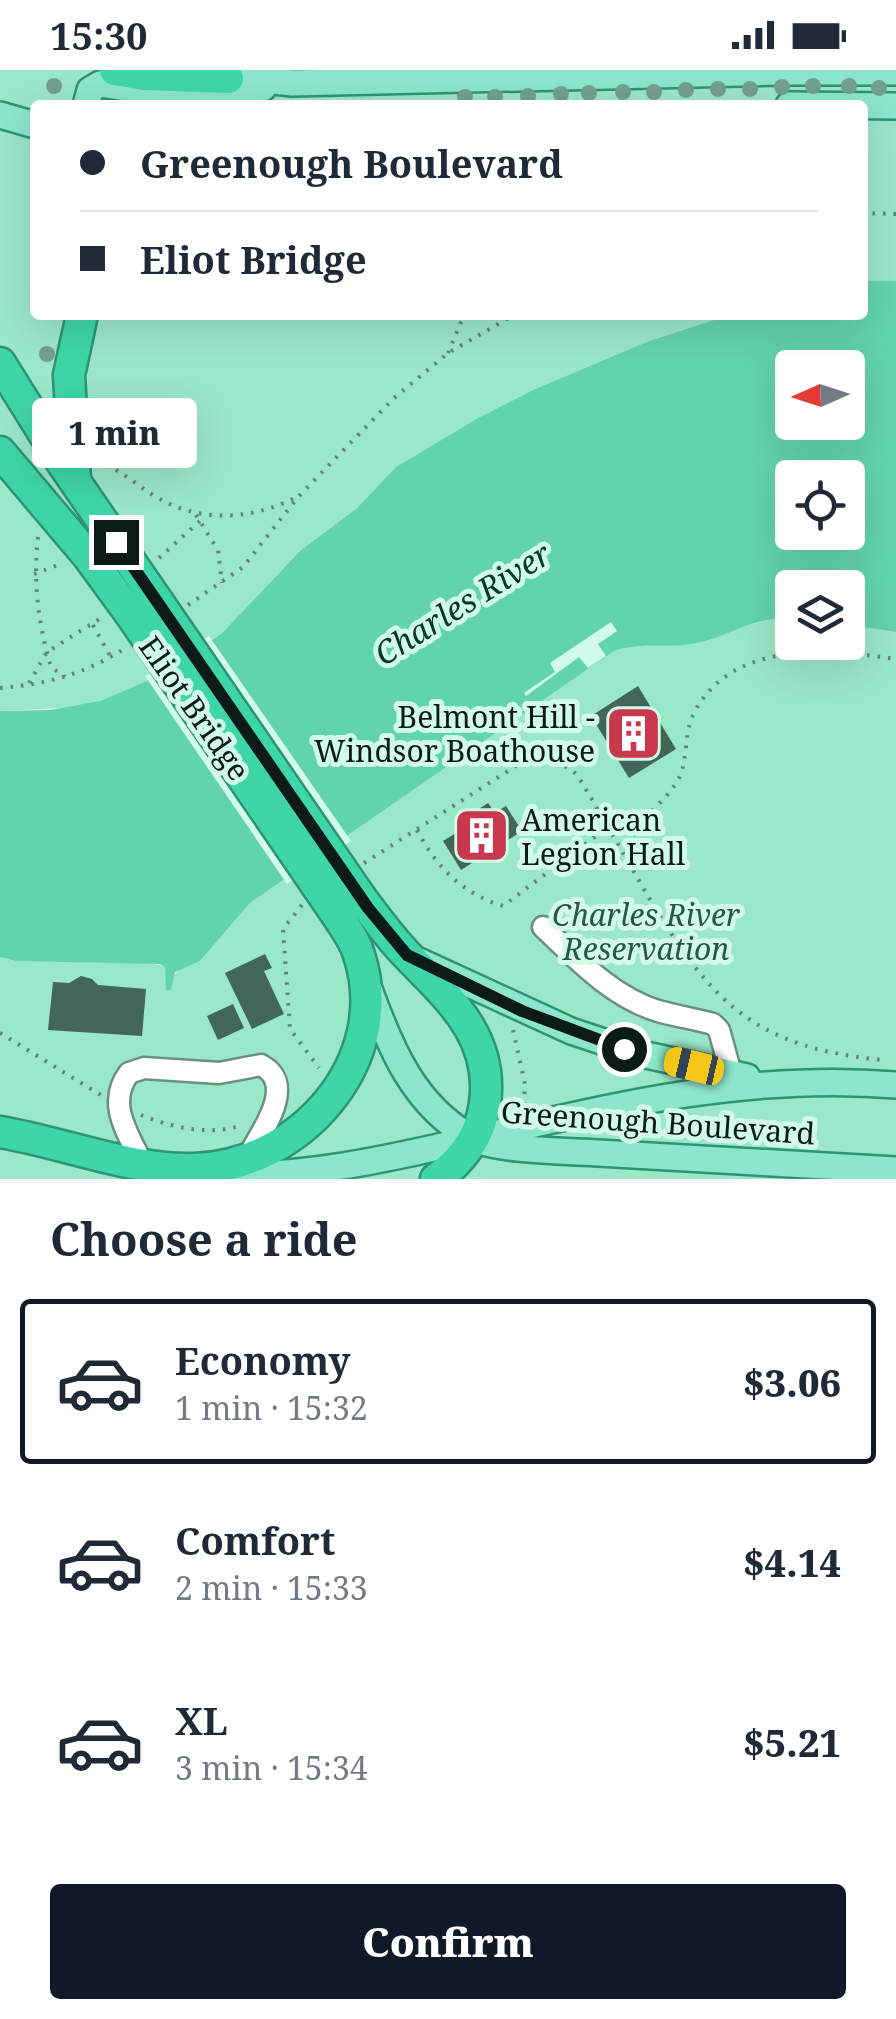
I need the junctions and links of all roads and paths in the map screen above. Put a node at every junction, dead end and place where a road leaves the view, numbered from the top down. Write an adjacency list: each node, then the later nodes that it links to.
1 (115, 70): 4 (highway)
2 (189, 70): 4 (main road)
3 (896, 72): 5 (main road)
4 (228, 78): 5 (main road)
5 (282, 84): 6 (main road)
6 (87, 100)
7 (868, 106): 8 (main road)
8 (896, 106)
9 (0, 115): 10 (main road)
10 (30, 124)
11 (868, 213): 12 (path)
12 (896, 214)
13 (81, 320): 20 (highway)
14 (462, 320): 16 (path)
15 (505, 320): 16 (path)
16 (448, 353): 21 (path)
17 (0, 363): 20 (highway, Eliot Bridge)
18 (0, 452): 30 (highway, Eliot Bridge)
19 (100, 464): 22 (path)
20 (75, 483): 30 (highway, Eliot Bridge)
21 (299, 496): 22 (path); 28 (path)
22 (196, 515): 23 (path)
23 (200, 522): 26 (path); 28 (path)
24 (38, 528): 27 (path)
25 (67, 561): 27 (path)
26 (154, 563)
27 (34, 574): 32 (path)
28 (222, 583): 29 (path)
29 (189, 605)
30 (135, 618): 31 (path); 33 (path); 45 (highway, Eliot Bridge, bridge)
31 (93, 625): 32 (path); 33 (path)
32 (47, 652): 35 (path); 36 (path)
33 (111, 657): 35 (path)
34 (896, 659): 38 (path)
35 (65, 677): 36 (path)
36 (27, 686): 37 (path)
37 (0, 688)
38 (649, 812): 39 (path); 42 (path)
39 (606, 824): 40 (path); 41 (path); 42 (path)
40 (417, 830): 41 (path); 43 (path)
41 (574, 853): 42 (path)
42 (629, 863): 53 (path)
43 (362, 864)
44 (303, 904): 51 (path)
45 (350, 906): 47 (highway); 48 (highway, Eliot Bridge)
46 (542, 927): 52 (lane)
47 (407, 955): 52 (main road, Greenough Boulevard); 58 (highway)
48 (365, 980): 58 (main road, Greenough Boulevard); 59 (highway)
49 (518, 1021): 55 (path)
50 (0, 1033): 54 (path)
51 (322, 1072)
52 (733, 1080): 53 (main road, Greenough Boulevard); 58 (main road, Greenough Boulevard)
53 (895, 1081)
54 (118, 1105): 56 (path); 56 (lane); 60 (lane)
55 (525, 1111)
56 (272, 1113): 59 (lane)
57 (0, 1132): 60 (highway)
58 (473, 1139): 60 (main road, Greenough Boulevard); 62 (main road, Greenough Boulevard); 63 (highway)
59 (246, 1160): 60 (highway)
60 (142, 1163)
61 (891, 1164): 62 (main road, Greenough Boulevard)
62 (838, 1167): 64 (main road, Greenough Boulevard)
63 (436, 1179)
64 (729, 1179)

